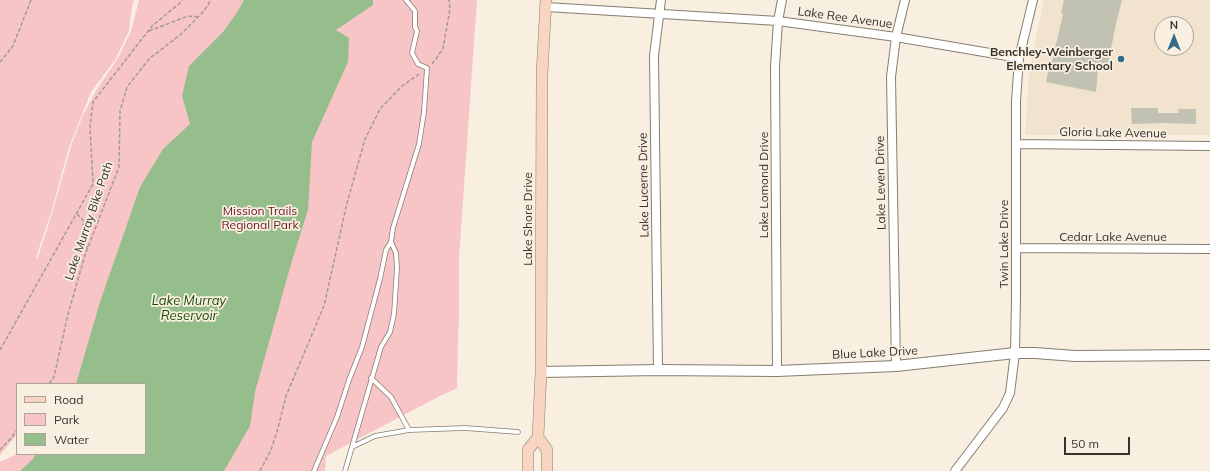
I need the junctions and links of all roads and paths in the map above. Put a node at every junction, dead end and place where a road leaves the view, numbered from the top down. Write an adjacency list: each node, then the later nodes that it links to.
1 (31, 0): 17 (path)
2 (182, 0): 14 (path)
3 (211, 0): 12 (path, Lake Murray Bike Path)
4 (406, 0): 18 (lane)
5 (450, 0): 18 (path)
6 (661, 0): 11 (street, Lake Lucerne Drive)
7 (782, 0): 13 (street, Lake Lomond Drive)
8 (906, 0): 15 (street, Lake Leven Drive)
9 (1032, 0): 16 (street, Twin Lake Drive)
10 (546, 4): 11 (street, Lake Ree Avenue); 32 (main road, Lake Shore Drive)
11 (660, 13): 13 (street, Lake Ree Avenue); 30 (street, Lake Lucerne Drive)
12 (198, 17): 14 (path); 23 (path, Lake Murray Bike Path)
13 (778, 21): 15 (street, Lake Ree Avenue); 31 (street, Lake Lomond Drive)
14 (148, 32): 21 (path)
15 (896, 37): 16 (street, Lake Ree Avenue); 29 (street, Lake Leven Drive)
16 (1019, 58): 19 (street, Twin Lake Drive)
17 (0, 62)
18 (427, 68): 22 (lane); 41 (path)
19 (1016, 144): 20 (street, Gloria Lake Avenue); 24 (street, Twin Lake Drive)
20 (1210, 146)
21 (76, 214): 23 (path); 26 (path)
22 (391, 242): 33 (lane); 42 (lane)
23 (88, 247): 34 (path, Lake Murray Bike Path)
24 (1016, 248): 25 (street, Cedar Lake Avenue); 27 (street, Twin Lake Drive)
25 (1210, 249)
26 (0, 350)
27 (1014, 353): 28 (street, Blue Lake Drive); 29 (street, Blue Lake Drive); 46 (street, Twin Lake Drive)
28 (1210, 355)
29 (896, 366): 31 (street, Blue Lake Drive)
30 (658, 370): 31 (street, Blue Lake Drive); 32 (street, Blue Lake Drive)
31 (777, 371)
32 (541, 372): 38 (main road, Lake Shore Drive)
33 (371, 378): 35 (lane); 39 (lane)
34 (50, 383)
35 (409, 430): 37 (lane); 39 (lane)
36 (16, 431): 40 (path)
37 (518, 432)
38 (538, 438): 44 (main road); 45 (main road)
39 (352, 447): 43 (lane)
40 (0, 450)
41 (260, 471)
42 (314, 471)
43 (345, 471)
44 (528, 471)
45 (547, 471)
46 (955, 471)

